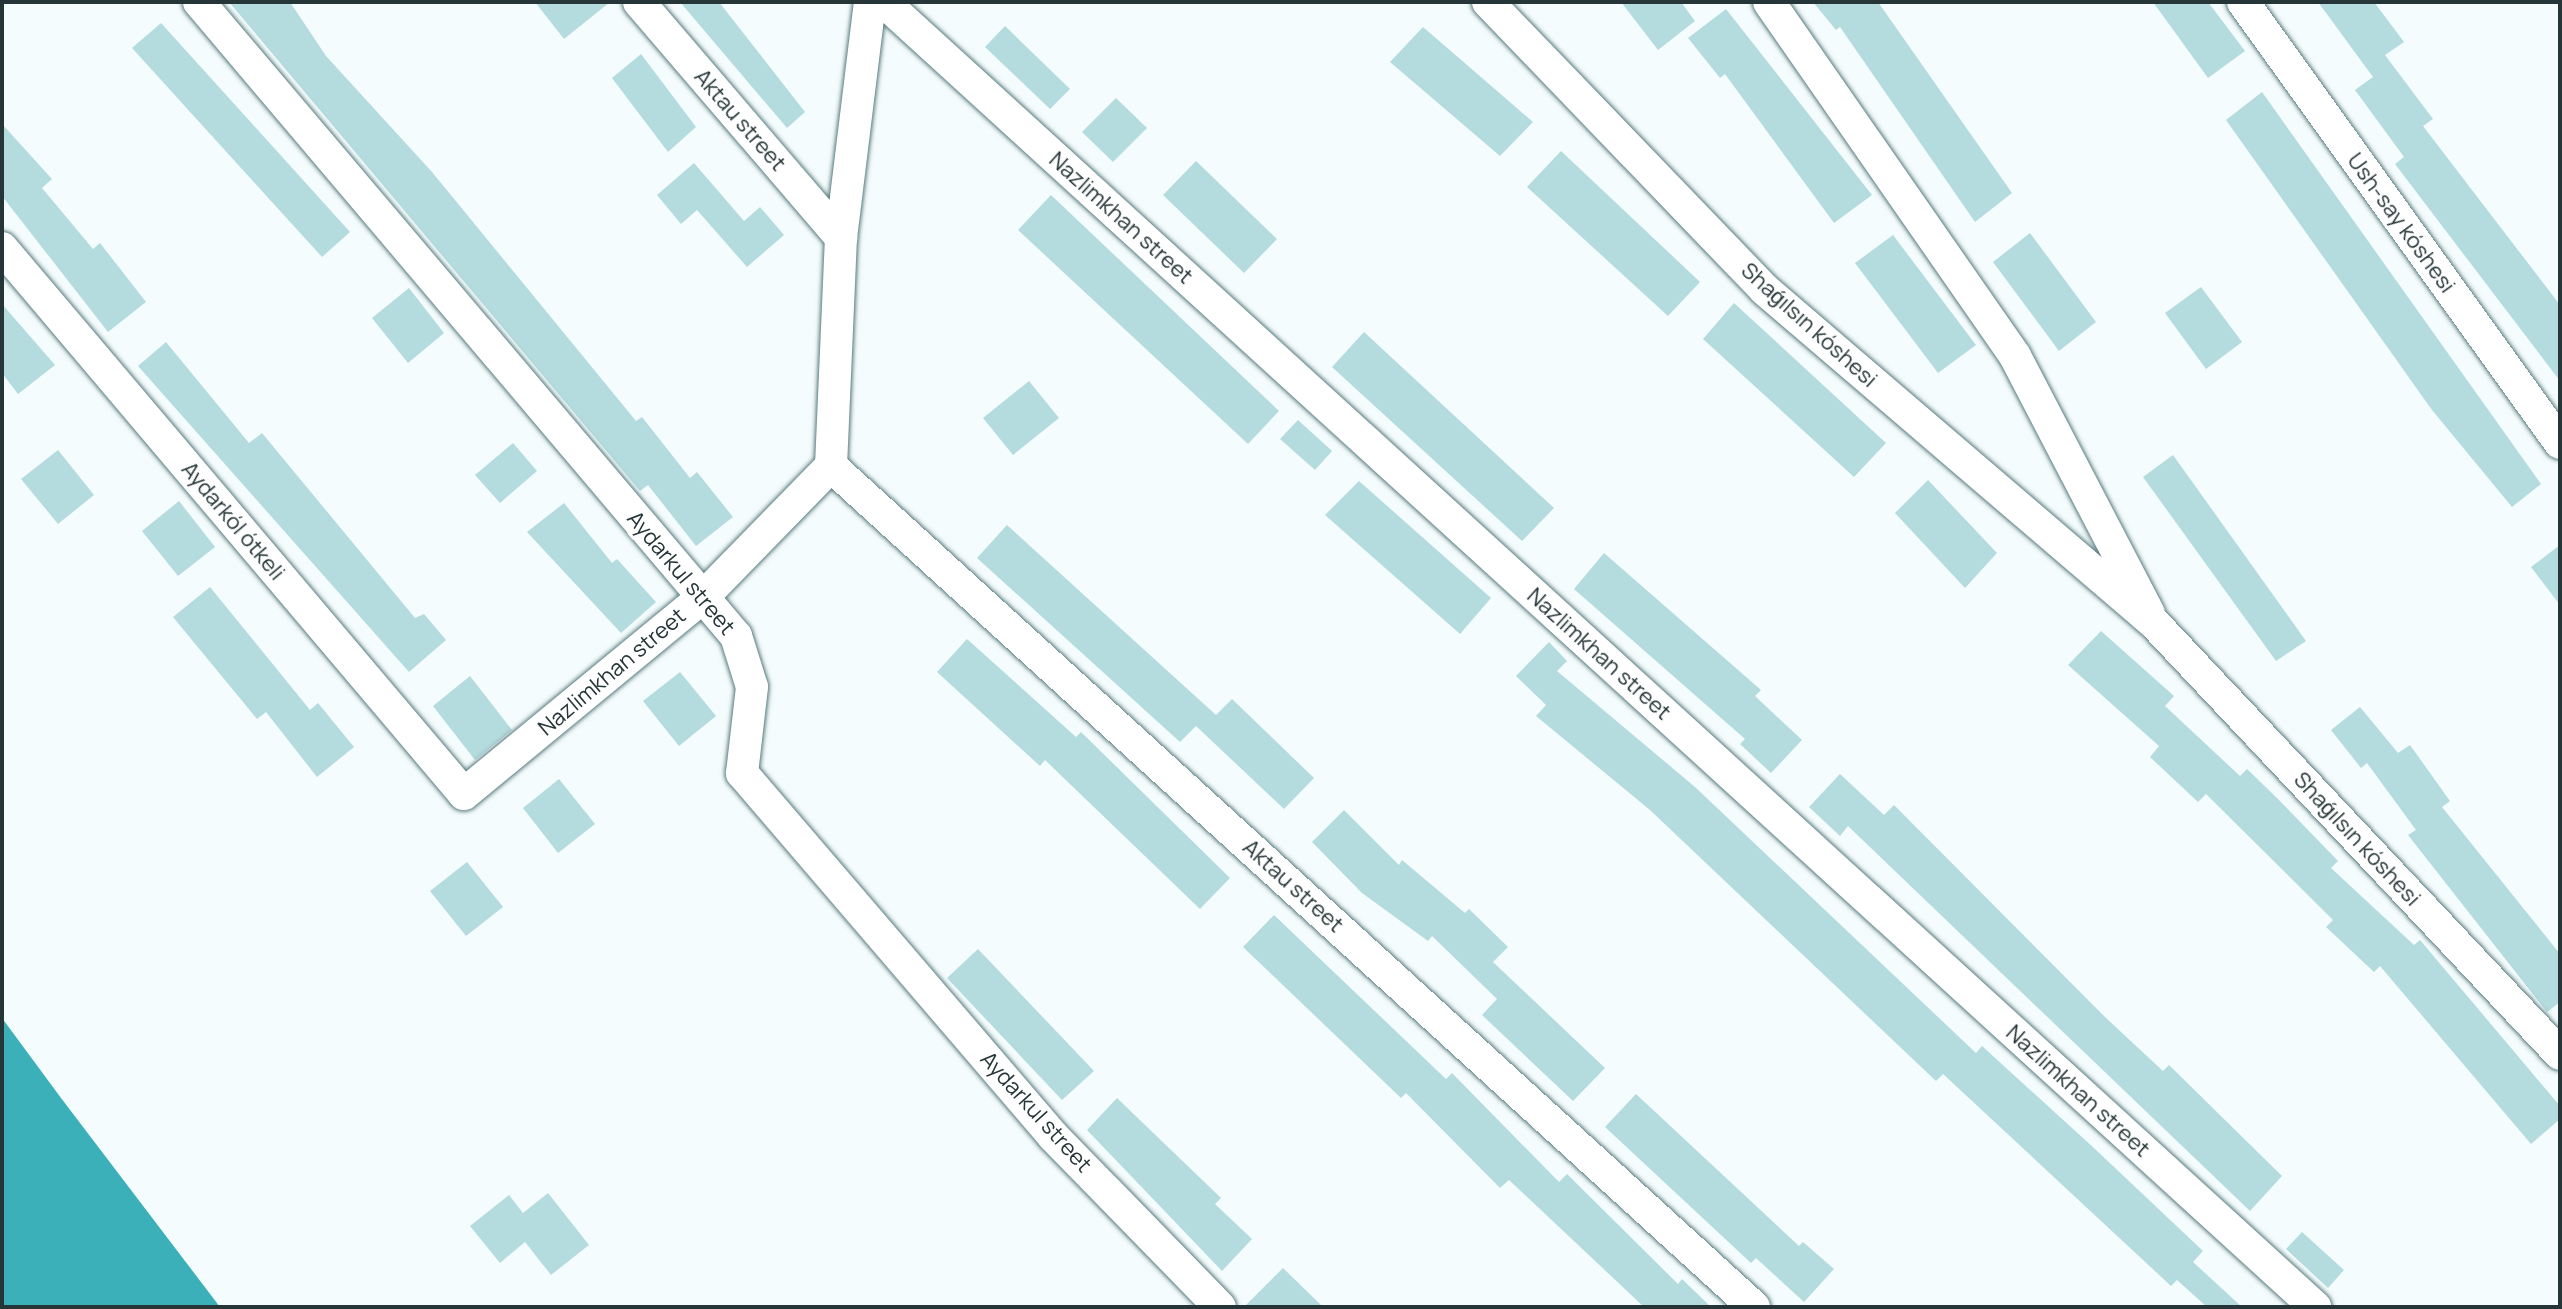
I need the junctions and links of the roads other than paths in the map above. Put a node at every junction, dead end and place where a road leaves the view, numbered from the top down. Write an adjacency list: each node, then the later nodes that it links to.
1 (199, 2): 12 (street, Aydarkul street)
2 (639, 2): 8 (street, Aktau street)
3 (870, 2): 8 (street)
4 (884, 2): 18 (street, Nazlimkhan street)
5 (1488, 2): 13 (street, Shaǵılsın kóshesi)
6 (1769, 2): 13 (street, Shaǵılsın kóshesi)
7 (2243, 2): 10 (street, Ush-say kóshesi)
8 (841, 238): 11 (street)
9 (2, 248): 14 (street, Aydarkól ótkeli)
10 (2560, 443)
11 (831, 466): 12 (street, Nazlimkhan street); 17 (street, Aktau street)
12 (703, 597): 14 (street, Nazlimkhan street); 16 (street, Aydarkul street)
13 (2154, 623): 15 (street, Shaǵılsın kóshesi)
14 (464, 794)
15 (2560, 1054)
16 (1220, 1307)
17 (1754, 1307)
18 (2315, 1307)

